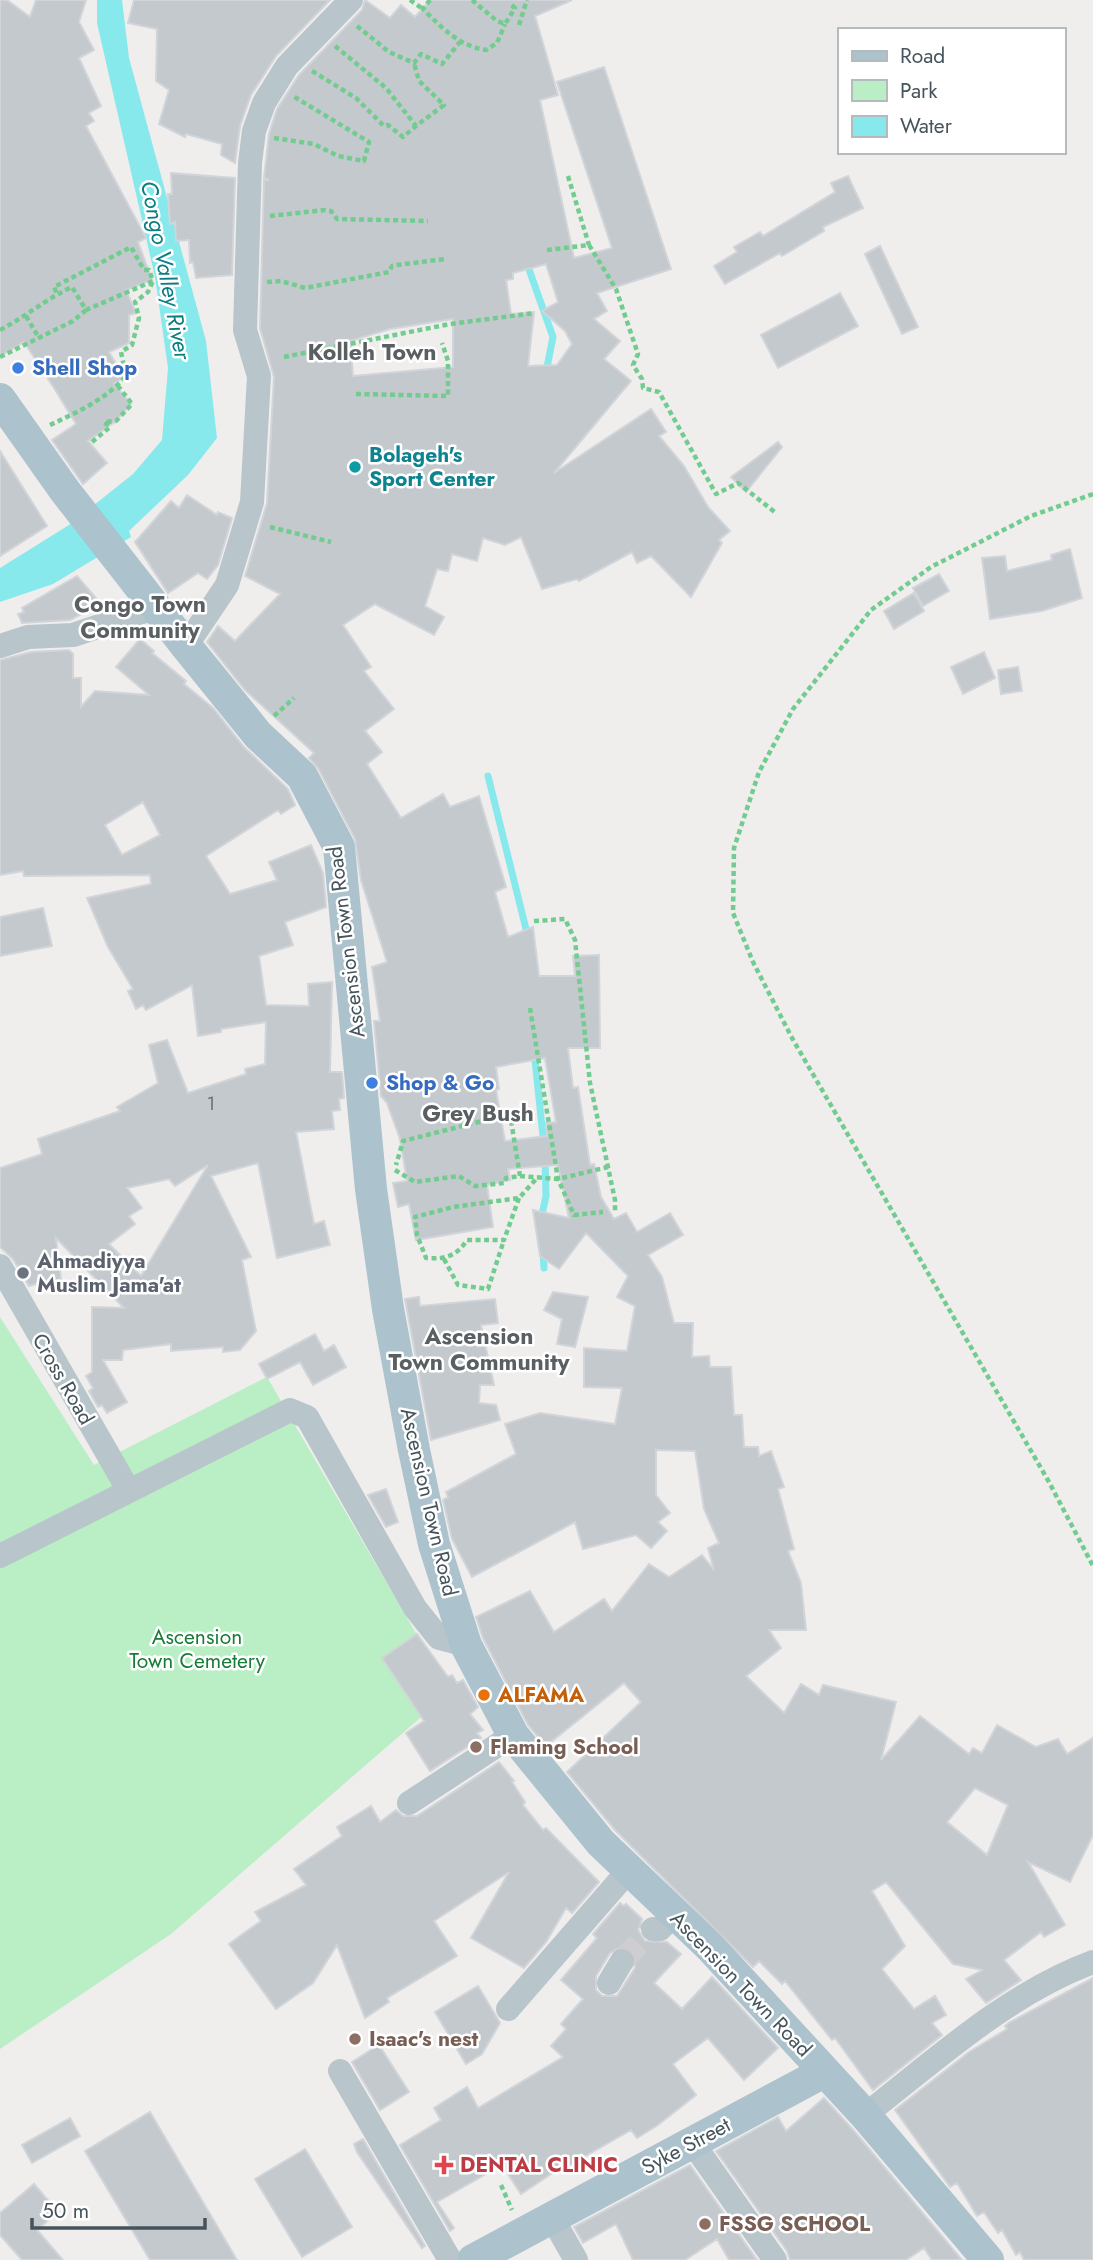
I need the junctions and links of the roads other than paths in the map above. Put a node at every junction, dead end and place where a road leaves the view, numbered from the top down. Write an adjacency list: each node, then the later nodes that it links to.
1 (345, 6): 5 (street)
2 (0, 398): 3 (main road, Ascension Town Road)
3 (157, 607): 4 (street); 5 (main road, Ascension Town Road)
4 (0, 646)
5 (186, 646): 9 (main road, Ascension Town Road)
6 (0, 1266): 7 (street, Cross Road)
7 (129, 1491): 8 (street); 9 (street)
8 (0, 1556)
9 (466, 1645): 10 (main road, Ascension Town Road)
10 (513, 1735): 11 (street); 12 (main road, Ascension Town Road)
11 (409, 1803)
12 (629, 1870): 16 (street); 18 (main road, Ascension Town Road)
13 (622, 1961): 15 (street)
14 (1093, 1962): 19 (street)
15 (609, 1983)
16 (508, 2009)
17 (340, 2071): 22 (street)
18 (824, 2071): 19 (main road, Ascension Town Road); 20 (main road, Syke Street)
19 (864, 2115): 26 (main road, Ascension Town Road)
20 (692, 2142): 21 (main road, Syke Street); 25 (street)
21 (551, 2216): 23 (main road, Syke Street); 24 (street)
22 (450, 2260)
23 (473, 2260)
24 (576, 2260)
25 (775, 2260)
26 (988, 2260)

